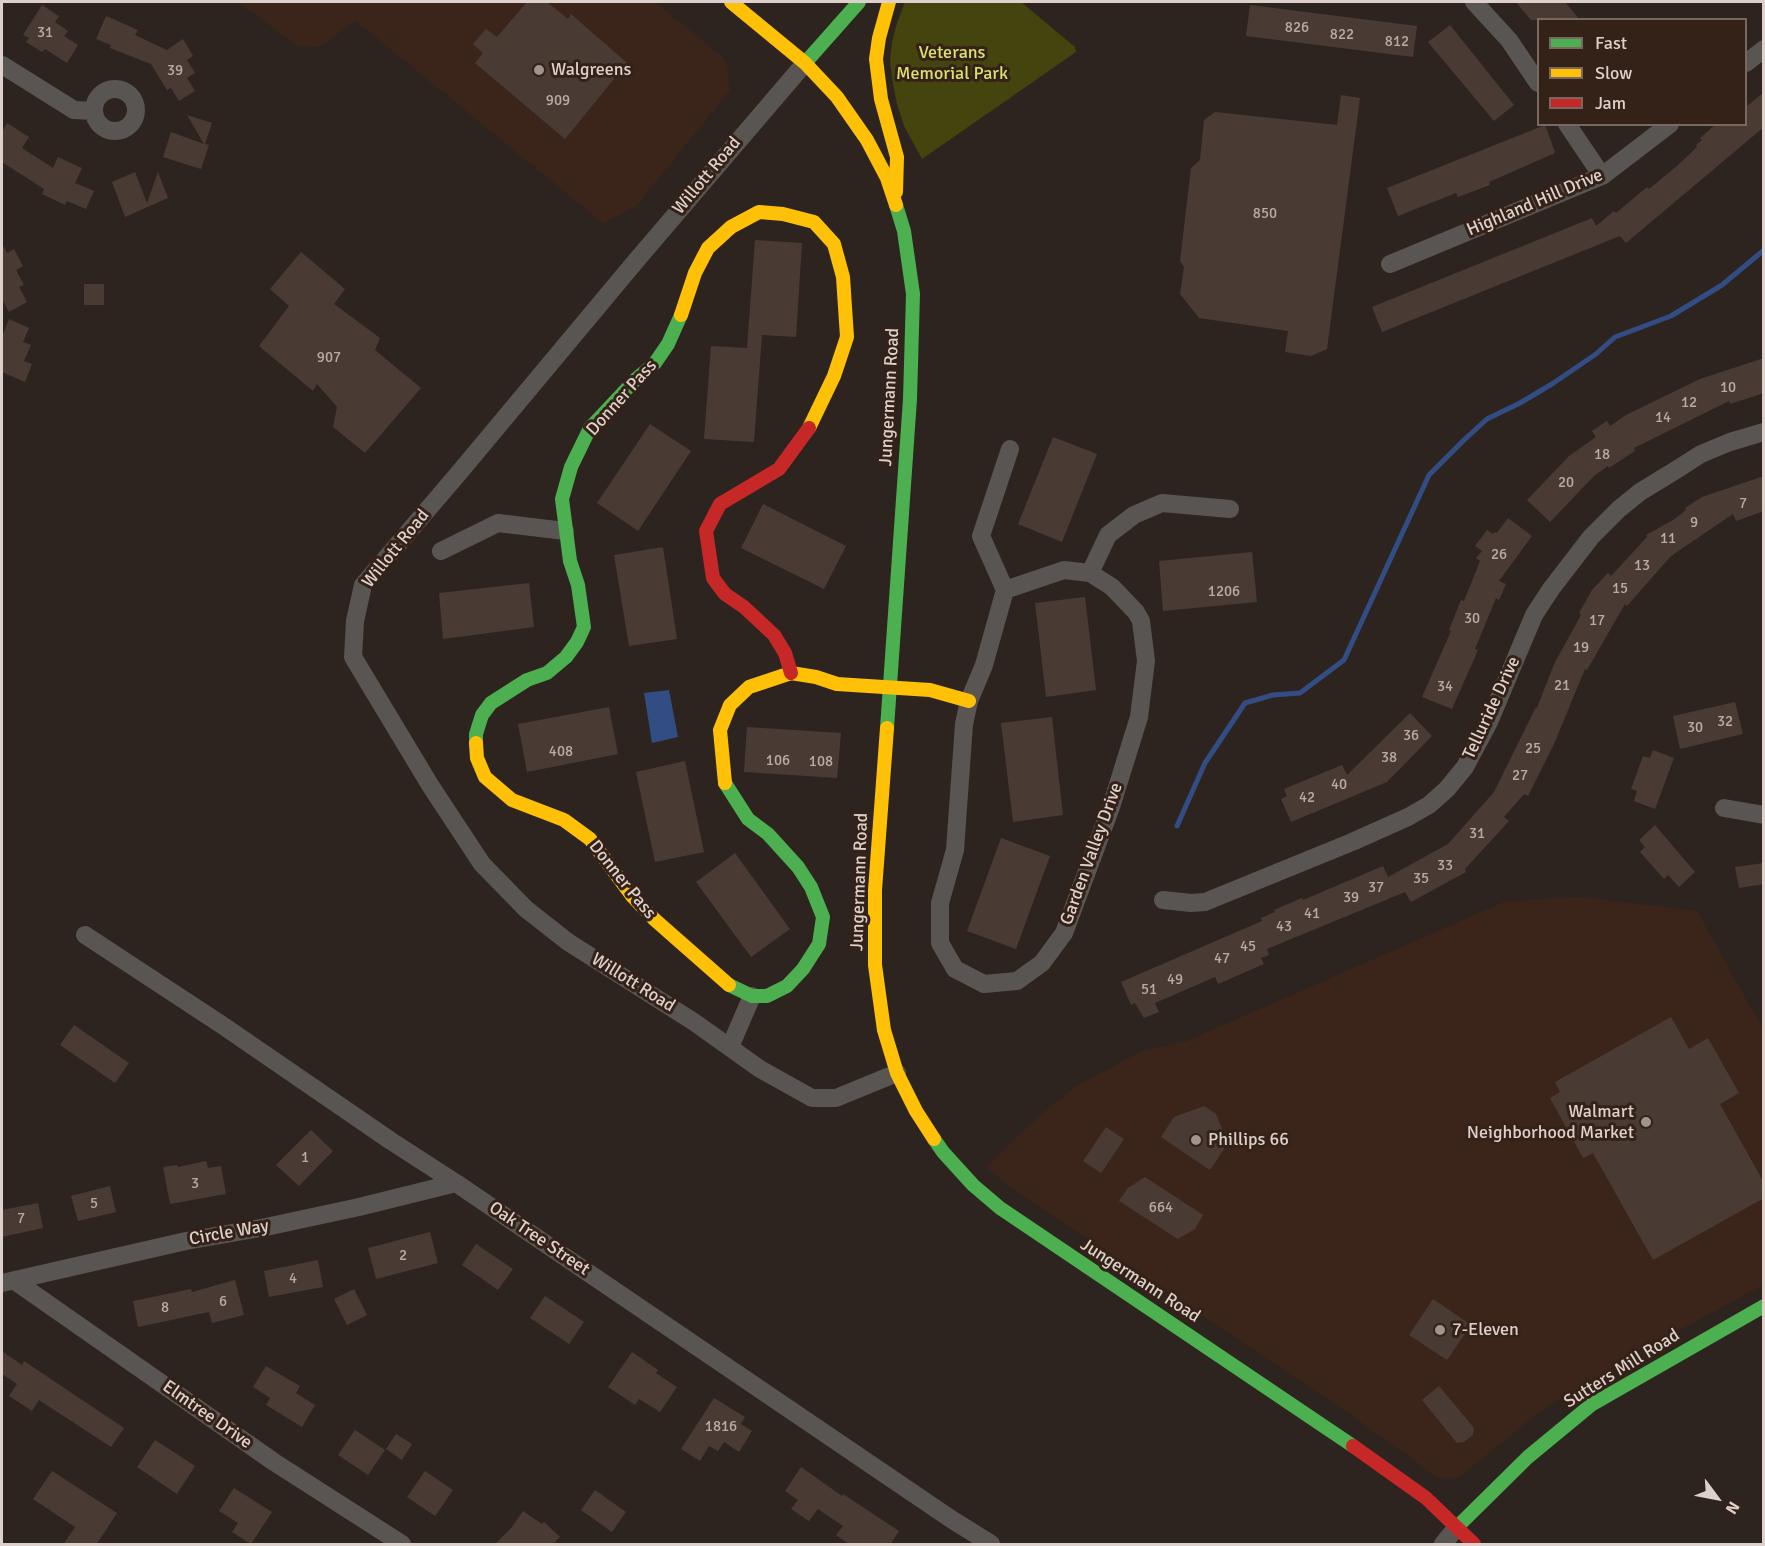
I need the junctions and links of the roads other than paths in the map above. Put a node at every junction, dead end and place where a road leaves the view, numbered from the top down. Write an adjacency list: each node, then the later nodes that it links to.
1 (731, 2): 7 (street, Jungermann Road)
2 (859, 2): 7 (street, Willott Road)
3 (889, 2): 14 (street)
4 (1474, 2): 9 (street)
5 (1764, 49): 6 (street)
6 (1747, 62)
7 (805, 63): 14 (street, Jungermann Road); 31 (street, Willott Road)
8 (2, 65): 10 (street)
9 (1537, 80)
10 (94, 111)
11 (1568, 126): 13 (street)
12 (1667, 126): 13 (street, Highland Hill Drive)
13 (1602, 176): 15 (street, Highland Hill Drive)
14 (895, 206): 24 (street, Jungermann Road)
15 (1390, 264)
16 (1764, 432): 28 (street, Telluride Drive)
17 (1010, 449): 22 (street)
18 (1230, 509): 21 (street)
19 (565, 531): 20 (street); 23 (street, Donner Pass); 30 (street, Donner Pass)
20 (441, 551)
21 (1090, 573): 22 (street); 25 (street, Garden Valley Drive)
22 (1005, 590): 25 (street, Garden Valley Drive)
23 (791, 673): 24 (street); 30 (street)
24 (889, 686): 25 (street); 32 (street, Jungermann Road)
25 (969, 701)
26 (1724, 808): 27 (street)
27 (1764, 815)
28 (1162, 900)
29 (85, 935): 33 (street, Oak Tree Street)
30 (752, 996): 31 (street)
31 (730, 1047): 32 (street, Willott Road)
32 (897, 1073): 36 (street, Jungermann Road)
33 (456, 1183): 34 (street, Circle Way); 38 (street, Oak Tree Street)
34 (8, 1282): 37 (street, Elmtree Drive)
35 (1756, 1315): 36 (street, Sutters Mill Road)
36 (1458, 1527): 39 (street); 40 (street, Jungermann Road)
37 (402, 1545)
38 (991, 1545)
39 (1443, 1545)
40 (1474, 1545)

